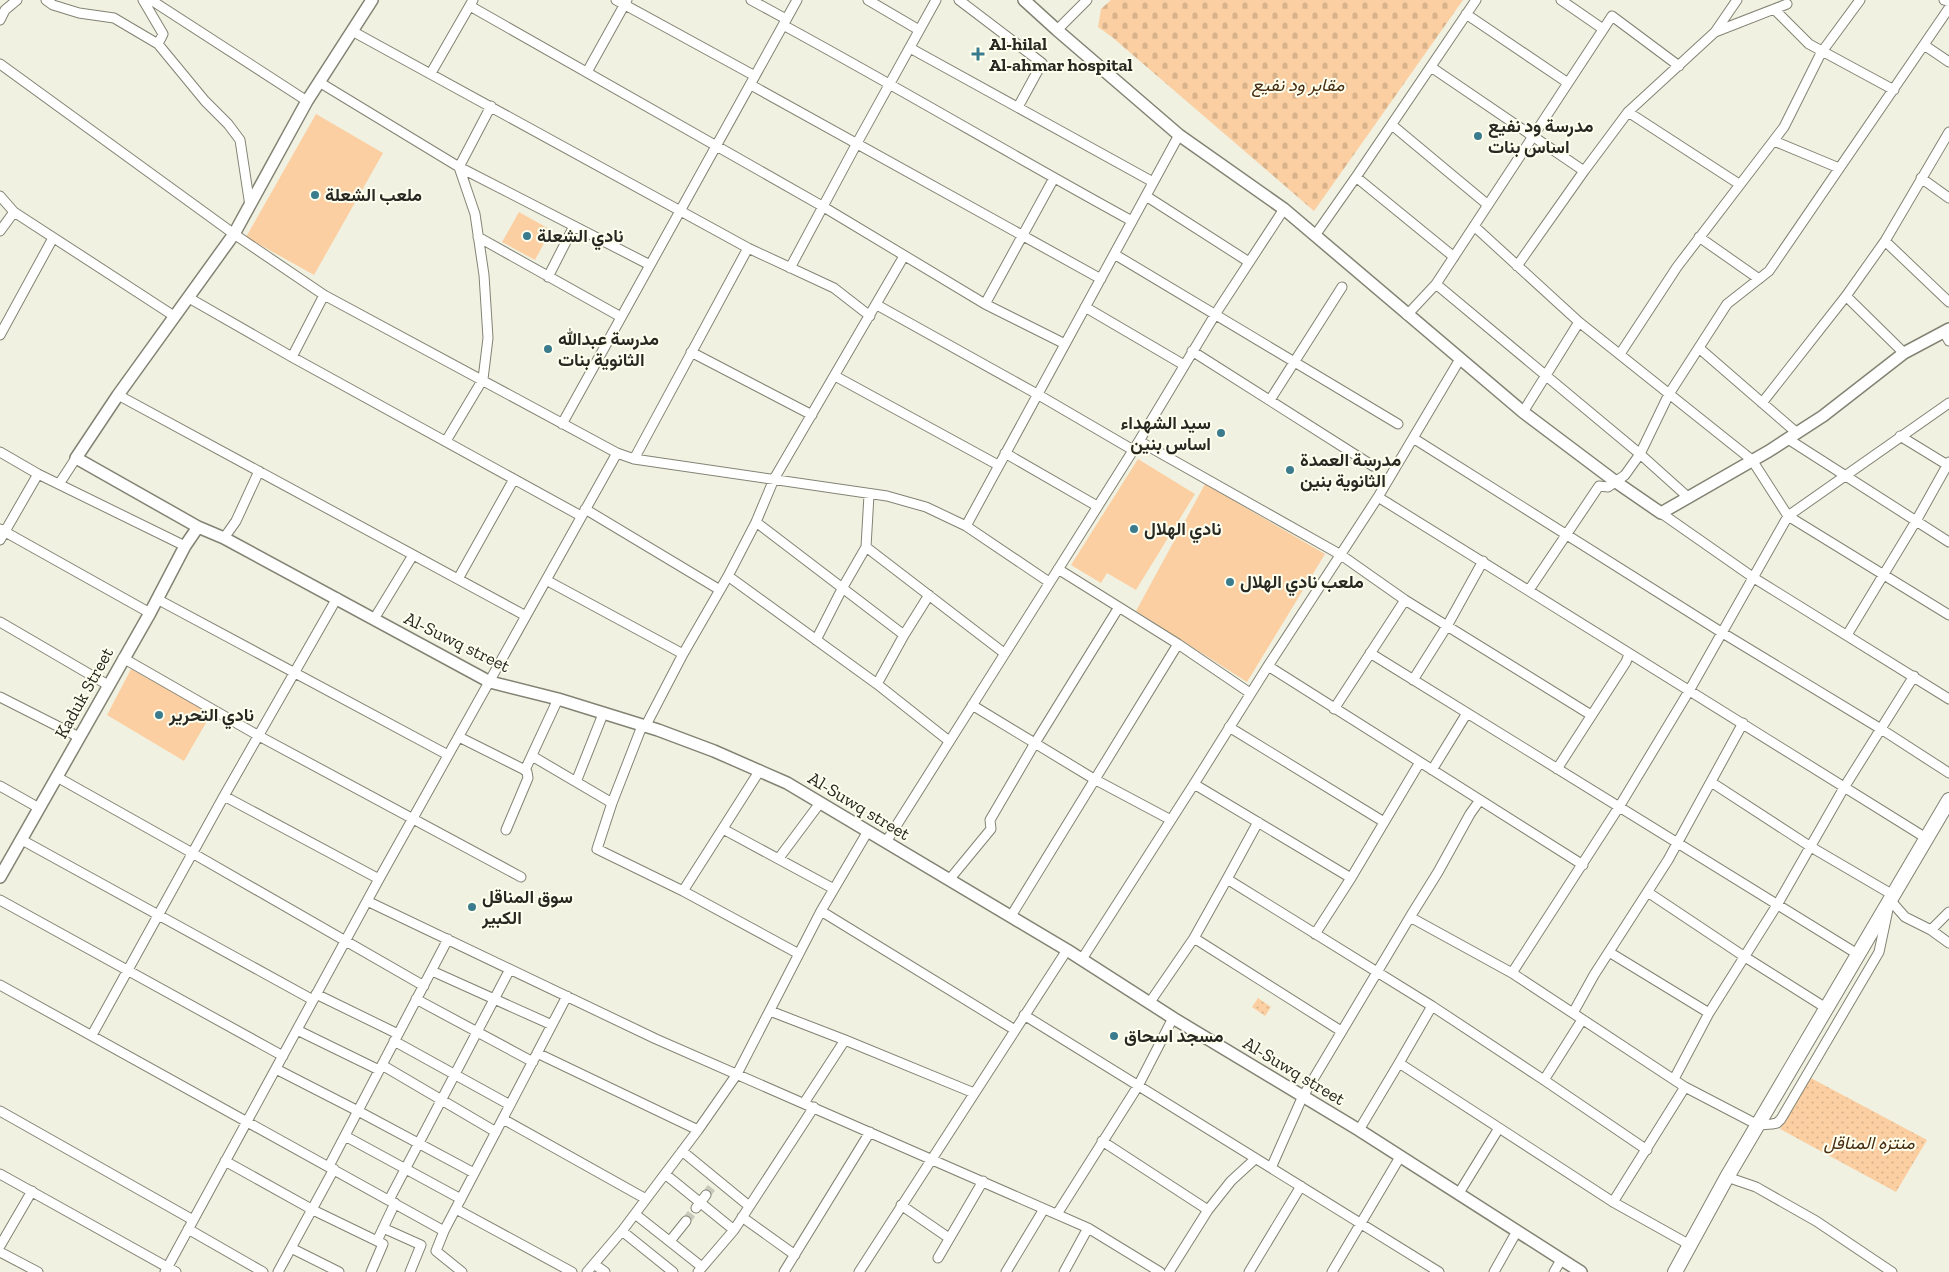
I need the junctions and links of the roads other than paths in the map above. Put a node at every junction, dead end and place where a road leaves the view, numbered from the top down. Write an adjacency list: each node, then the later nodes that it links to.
1 (18, 0): 26 (street)
2 (46, 0): 33 (street)
3 (143, 0): 33 (street)
4 (151, 0): 49 (street)
5 (372, 0): 31 (street)
6 (616, 0): 20 (street)
7 (751, 0): 27 (street)
8 (797, 0): 27 (street)
9 (868, 0): 29 (street)
10 (936, 0): 29 (street)
11 (960, 0): 51 (street)
12 (1024, 0): 30 (street)
13 (1087, 0): 30 (street)
14 (1476, 0): 25 (street)
15 (1561, 0): 28 (street)
16 (1737, 0): 32 (street)
17 (1860, 0): 36 (street)
18 (1944, 0): 21 (street)
19 (1788, 1): 24 (street)
20 (626, 2): 41 (street); 43 (street)
21 (1949, 2)
22 (472, 3): 41 (street); 42 (street)
23 (1949, 8): 34 (street)
24 (1774, 9): 32 (street); 36 (street)
25 (1466, 14): 40 (street); 46 (street)
26 (0, 20)
27 (785, 22): 43 (street); 45 (street)
28 (1603, 28): 39 (street); 46 (street)
29 (919, 30): 35 (street)
30 (1057, 30): 55 (street)
31 (352, 31): 42 (street); 44 (street)
32 (1715, 32): 39 (street)
33 (158, 44): 72 (street)
34 (1924, 45): 37 (street); 48 (street)
35 (910, 48): 45 (street); 51 (street)
36 (1821, 52): 48 (street); 57 (street)
37 (1949, 62)
38 (0, 64): 81 (street)
39 (1679, 66): 52 (street)
40 (1430, 67): 53 (street); 56 (street)
41 (587, 72): 59 (street)
42 (431, 73): 50 (street)
43 (755, 76): 47 (street)
44 (319, 82): 49 (street); 60 (street)
45 (890, 83): 58 (street); 64 (street)
46 (1568, 83): 56 (street)
47 (750, 85): 58 (street); 59 (street)
48 (1894, 90): 61 (street)
49 (307, 101): 72 (street)
50 (491, 106): 60 (street); 75 (street)
51 (1018, 107): 66 (street)
52 (1628, 112): 62 (street); 67 (street)
53 (1392, 124): 63 (street); 71 (street)
54 (1949, 132): 65 (street)
55 (1179, 135): 66 (street); 74 (street)
56 (1533, 136): 62 (street); 71 (street)
57 (1774, 141): 61 (street); 67 (street)
58 (857, 143): 73 (street); 84 (street)
59 (717, 146): 73 (street); 75 (street)
60 (459, 167): 78 (street); 83 (street)
61 (1839, 168): 98 (street)
62 (1584, 171): 94 (street)
63 (1356, 177): 82 (street); 91 (street)
64 (1054, 178): 77 (street); 84 (street)
65 (1921, 178): 70 (street); 87 (street)
66 (1153, 182): 69 (street)
67 (1739, 184): 85 (street)
68 (0, 196): 76 (street)
69 (1146, 196): 77 (street); 92 (street)
70 (1949, 198)
71 (1488, 205): 79 (street)
72 (250, 206): 81 (street)
73 (822, 206): 90 (street); 95 (street)
74 (1284, 209): 82 (street); 92 (street)
75 (680, 211): 88 (street); 93 (street)
76 (14, 212): 80 (street); 86 (street)
77 (1132, 221): 89 (street)
78 (574, 226): 93 (street); 96 (street)
79 (1474, 226): 91 (street); 94 (street)
80 (0, 231)
81 (234, 234): 101 (street); 103 (street)
82 (1316, 234): 109 (street)
83 (478, 237): 96 (street); 128 (street)
84 (1022, 237): 97 (street); 105 (street)
85 (1699, 237): 98 (street); 121 (street)
86 (54, 238): 110 (street); 115 (street)
87 (1885, 241): 102 (street); 104 (street)
88 (748, 248): 95 (street); 119 (street)
89 (1114, 254): 97 (street); 108 (street)
90 (904, 256): 105 (street); 106 (street)
91 (1454, 257): 99 (street)
92 (1249, 262): 108 (street)
93 (650, 265): 112 (street)
94 (1518, 266): 113 (street)
95 (790, 268): 111 (street)
96 (548, 277): 112 (street)
97 (1101, 279): 107 (street)
98 (1759, 279): 117 (street)
99 (1436, 284): 109 (street); 126 (street)
100 (1342, 287): 124 (street)
101 (324, 295): 122 (street); 128 (street)
102 (1846, 296): 120 (street); 133 (street)
103 (189, 298): 110 (street); 122 (street)
104 (1949, 302)
105 (985, 304): 116 (street)
106 (877, 305): 111 (street); 129 (street)
107 (1085, 307): 116 (street); 125 (street)
108 (1216, 313): 118 (street); 124 (street)
109 (1407, 315): 123 (street)
110 (174, 316): 131 (street)
111 (870, 316): 127 (street)
112 (621, 317): 137 (street)
113 (1579, 322): 121 (street); 126 (street)
114 (1947, 334): 120 (street)
115 (0, 335)
116 (1065, 344): 129 (street)
117 (1699, 348): 130 (street); 133 (street)
118 (1192, 351): 125 (street); 132 (street)
119 (691, 352): 136 (street); 150 (street)
120 (1904, 353): 139 (street)
121 (1620, 354): 130 (street)
122 (292, 357): 142 (street)
123 (1460, 360): 135 (street); 141 (street)
124 (1296, 361): 132 (street); 138 (street)
125 (1184, 365): 143 (street)
126 (1546, 374): 135 (street); 148 (street)
127 (835, 376): 136 (street); 153 (street)
128 (482, 379): 137 (street); 142 (street)
129 (1037, 394): 144 (street); 146 (street)
130 (1669, 394): 148 (street); 151 (street)
131 (118, 395): 149 (street); 155 (street)
132 (1270, 400): 154 (street)
133 (1762, 403): 139 (street)
134 (1949, 403): 140 (street)
135 (1523, 412): 160 (street)
136 (812, 415): 159 (street)
137 (562, 424): 147 (street)
138 (1398, 424)
139 (1792, 436): 151 (street); 157 (street)
140 (1900, 436): 152 (street); 157 (street)
141 (1413, 438): 163 (street); 174 (street)
142 (446, 441): 158 (street)
143 (1139, 441): 144 (street); 180 (street)
144 (1133, 450): 165 (street)
145 (0, 452): 156 (street)
146 (1005, 453): 153 (street); 165 (street)
147 (616, 454): 150 (street); 166 (street)
148 (1640, 454): 160 (street); 164 (street)
149 (76, 458): 161 (street); 172 (street, Al-Suwq street)
150 (634, 459): 159 (street)
151 (1752, 460): 164 (street); 168 (street)
152 (1948, 464): 169 (street)
153 (998, 465): 171 (street)
154 (1373, 466)
155 (259, 471): 175 (street); 179 (street)
156 (38, 474): 161 (street); 173 (street)
157 (1845, 475): 168 (street); 169 (street)
158 (514, 479): 166 (street); 186 (street)
159 (774, 479): 162 (street); 170 (street)
160 (1616, 482): 167 (street); 174 (street)
161 (59, 484): 177 (street)
162 (869, 494): 171 (street); 178 (street)
163 (1378, 497): 180 (street); 181 (street)
164 (1689, 498): 167 (street)
165 (1097, 506): 182 (street)
166 (583, 512): 187 (street); 190 (street)
167 (1661, 513): 185 (street)
168 (1788, 516): 183 (street); 185 (street)
169 (1916, 521): 176 (street); 183 (street)
170 (756, 522): 184 (street); 189 (street)
171 (966, 526): 188 (street)
172 (198, 527): 175 (street, Al-Suwq street); 177 (street, Kaduk Street)
173 (2, 534): 197 (street)
174 (1565, 534): 191 (street); 203 (street)
175 (224, 538): 194 (street, Al-Suwq street)
176 (1949, 542)
177 (184, 546): 193 (street, Kaduk Street)
178 (866, 547): 189 (street); 192 (street)
179 (413, 555): 186 (street); 200 (street)
180 (1340, 555): 195 (street); 213 (street)
181 (1483, 561): 191 (street); 202 (street)
182 (1058, 569): 188 (street); 196 (street)
183 (1884, 575): 198 (street); 205 (street)
184 (728, 576): 190 (street); 206 (street)
185 (1754, 578): 203 (street); 205 (street)
186 (458, 579): 199 (street)
187 (546, 580): 199 (street); 210 (street)
188 (1050, 582): 208 (street)
189 (842, 587): 204 (street); 206 (street)
190 (720, 590): 210 (street)
191 (1529, 590): 211 (street)
192 (929, 595): 204 (street); 208 (street)
193 (157, 598): 197 (street, Kaduk Street); 214 (street)
194 (336, 598): 200 (street, Al-Suwq street); 214 (street)
195 (1405, 600): 202 (street); 209 (street)
196 (1119, 607): 207 (street); 238 (street)
197 (150, 613): 212 (street, Kaduk Street)
198 (1949, 615)
199 (526, 616): 217 (street)
200 (374, 619): 217 (street, Al-Suwq street)
201 (0, 622): 218 (street)
202 (1447, 626): 216 (street); 229 (street)
203 (1721, 632): 220 (street); 233 (street)
204 (904, 635): 219 (street)
205 (1848, 635): 215 (street)
206 (816, 640): 219 (street)
207 (1178, 644): 221 (street); 248 (street)
208 (1004, 653): 225 (street)
209 (1370, 653): 216 (street); 226 (street)
210 (683, 654): 231 (street)
211 (1629, 654): 220 (street); 229 (street)
212 (123, 658): 218 (street, Kaduk Street); 234 (street)
213 (1268, 666): 221 (street); 226 (street)
214 (295, 672): 234 (street); 239 (street)
215 (1914, 676): 224 (street); 233 (street)
216 (1412, 680): 227 (street)
217 (490, 682): 223 (street, Al-Suwq street); 236 (street)
218 (108, 684): 235 (street, Kaduk Street)
219 (877, 684): 237 (street)
220 (1689, 691): 230 (street); 259 (street)
221 (1250, 693): 232 (street)
222 (0, 697): 235 (street)
223 (558, 699): 228 (street, Al-Suwq street); 240 (street)
224 (1949, 699)
225 (972, 705): 237 (street); 238 (street)
226 (1334, 709): 241 (street)
227 (1467, 713): 242 (street); 245 (street)
228 (603, 714): 231 (street, Al-Suwq street); 249 (street)
229 (1591, 715): 242 (street)
230 (1743, 723): 250 (street); 253 (street)
231 (643, 726): 244 (street, Al-Suwq street); 257 (street)
232 (1229, 727): 251 (street); 264 (street)
233 (1881, 728): 246 (street); 253 (street)
234 (259, 736): 254 (street); 261 (street)
235 (79, 737): 247 (street, Kaduk Street)
236 (459, 738): 239 (street); 243 (street)
237 (949, 741): 270 (street)
238 (1035, 743): 248 (street); 281 (street)
239 (448, 755): 261 (street)
240 (532, 756): 243 (street); 249 (street)
241 (1420, 762): 245 (street); 264 (street)
242 (1558, 769): 259 (street)
243 (525, 770): 266 (street)
244 (760, 770): 258 (street, Al-Suwq street); 265 (street)
245 (1432, 770): 255 (street)
246 (1949, 773)
247 (57, 777): 260 (street, Kaduk Street); 273 (street)
248 (1094, 779): 262 (street); 292 (street)
249 (576, 782): 257 (street)
250 (1711, 782): 271 (street); 272 (street)
251 (1194, 784): 262 (street); 263 (street)
252 (0, 786): 260 (street)
253 (1845, 786): 268 (street); 272 (street)
254 (224, 796): 273 (street); 278 (street)
255 (1480, 800): 275 (street); 293 (street)
256 (1949, 800): 268 (main road)
257 (612, 803): 283 (street)
258 (820, 803): 267 (street, Al-Suwq street); 274 (street)
259 (1619, 807): 271 (street); 275 (street)
260 (39, 808): 269 (street, Kaduk Street)
261 (413, 818): 277 (street); 278 (street)
262 (1171, 820): 305 (street)
263 (1258, 822): 279 (street); 280 (street)
264 (1384, 822): 279 (street)
265 (723, 829): 274 (street); 283 (street)
266 (506, 830)
267 (868, 831): 270 (street, Al-Suwq street); 282 (street)
268 (1926, 838): 285 (main road)
269 (22, 840): 276 (street, Kaduk Street); 291 (street)
270 (886, 842): 281 (street, Al-Suwq street)
271 (1677, 843): 284 (street); 288 (street)
272 (1811, 847): 285 (street); 288 (street)
273 (194, 854): 291 (street); 297 (street)
274 (779, 858): 282 (street)
275 (1583, 865): 310 (street)
276 (0, 877)
277 (521, 877)
278 (379, 878): 287 (street)
279 (1351, 878): 295 (street)
280 (1227, 879): 295 (street); 296 (street)
281 (949, 880): 292 (street, Al-Suwq street)
282 (834, 889): 289 (street)
283 (683, 891): 302 (street)
284 (1649, 892): 301 (street); 304 (street)
285 (1892, 898): 294 (street); 303 (main road); 356 (street)
286 (0, 900): 307 (street)
287 (367, 901): 297 (street); 298 (street)
288 (1777, 905): 303 (street); 304 (street)
289 (821, 912): 302 (street); 328 (street)
290 (1949, 912): 294 (street)
291 (159, 916): 307 (street); 314 (street)
292 (1011, 916): 300 (street, Al-Suwq street)
293 (1410, 917): 309 (street); 310 (street)
294 (1931, 930): 299 (street)
295 (1315, 934): 309 (street)
296 (1194, 938): 317 (street); 329 (street)
297 (346, 940): 312 (street); 314 (street)
298 (448, 940): 306 (street); 308 (street)
299 (1949, 943)
300 (1067, 950): 305 (street, Al-Suwq street); 323 (street)
301 (1609, 952): 321 (street); 322 (street)
302 (800, 954): 320 (street)
303 (1859, 955): 319 (main road)
304 (1745, 957): 319 (street); 322 (street)
305 (1082, 959): 317 (street, Al-Suwq street)
306 (510, 969): 313 (street); 316 (street)
307 (129, 970): 331 (street); 335 (street)
308 (432, 970): 312 (street); 316 (street)
309 (1376, 972): 318 (street); 329 (street)
310 (1512, 973): 321 (street)
311 (0, 985): 331 (street)
312 (424, 986): 315 (street)
313 (567, 996): 326 (street); 341 (street)
314 (315, 997): 327 (street); 332 (street)
315 (416, 999): 330 (street); 332 (street)
316 (494, 1000): 326 (street); 330 (street)
317 (1150, 1002): 324 (street, Al-Suwq street)
318 (1432, 1006): 337 (street); 343 (street)
319 (1826, 1008): 356 (main road)
320 (770, 1011): 333 (street); 341 (street)
321 (1573, 1013): 325 (street)
322 (1709, 1013): 342 (street)
323 (1024, 1015): 328 (street); 344 (street)
324 (1173, 1018): 344 (street); 347 (street, Al-Suwq street)
325 (1582, 1020): 342 (street); 343 (street)
326 (552, 1025): 334 (street)
327 (297, 1030): 335 (street); 338 (street)
328 (1015, 1030): 346 (street)
329 (1341, 1031): 347 (street)
330 (477, 1032): 336 (street); 340 (street)
331 (92, 1035): 355 (street)
332 (396, 1037): 338 (street); 340 (street)
333 (845, 1040): 346 (street); 349 (street)
334 (538, 1053): 336 (street); 358 (street)
335 (283, 1056): 339 (street)
336 (533, 1062): 350 (street)
337 (1399, 1063): 357 (street); 359 (street)
338 (380, 1068): 348 (street); 353 (street)
339 (276, 1069): 353 (street); 355 (street)
340 (454, 1074): 348 (street); 350 (street)
341 (737, 1074): 349 (street); 358 (street)
342 (1674, 1079): 345 (street)
343 (1544, 1080): 365 (street)
344 (1138, 1086): 363 (street); 369 (street)
345 (1685, 1087): 356 (street); 365 (street)
346 (974, 1093): 368 (street)
347 (1302, 1098): 359 (street, Al-Suwq street); 372 (street)
348 (441, 1100): 360 (street); 364 (street)
349 (804, 1103): 351 (street)
350 (510, 1105): 354 (street)
351 (814, 1107): 361 (street); 387 (street)
352 (0, 1111): 395 (street)
353 (358, 1111): 362 (street); 364 (street)
354 (503, 1119): 360 (street); 383 (street)
355 (247, 1121): 370 (street); 371 (street)
356 (1758, 1125): 377 (main road)
357 (1499, 1128): 381 (street); 385 (street)
358 (698, 1130): 366 (street)
359 (1359, 1130): 367 (street, Al-Suwq street)
360 (496, 1132): 375 (street)
361 (870, 1132): 368 (street); 412 (street)
362 (345, 1136): 371 (street); 373 (street)
363 (1102, 1141): 391 (street); 393 (street)
364 (418, 1143): 373 (street); 375 (street)
365 (1647, 1150): 385 (street)
366 (682, 1151): 376 (street); 387 (street)
367 (1400, 1157): 381 (street, Al-Suwq street); 397 (street)
368 (931, 1158): 378 (street); 386 (street)
369 (1255, 1159): 372 (street); 391 (street)
370 (225, 1162): 390 (street); 395 (street)
371 (331, 1168): 384 (street); 390 (street)
372 (1271, 1168): 379 (street)
373 (405, 1169): 382 (street); 384 (street)
374 (0, 1174): 380 (street)
375 (474, 1174): 382 (street)
376 (665, 1174): 383 (street); 401 (street)
377 (1727, 1177): 408 (main road); 442 (street)
378 (983, 1181): 388 (street); 405 (street)
379 (1301, 1186): 397 (street); 435 (street)
380 (32, 1191): 409 (street); 416 (street)
381 (1459, 1194): 404 (street, Al-Suwq street)
382 (461, 1199): 389 (street)
383 (646, 1199): 392 (street)
384 (392, 1202): 398 (street); 402 (street)
385 (1613, 1202): 408 (street)
386 (902, 1205): 405 (street); 430 (street)
387 (749, 1206): 394 (street)
388 (1044, 1208): 393 (street); 431 (street)
389 (456, 1209): 402 (street); 425 (street)
390 (313, 1210): 407 (street); 410 (street)
391 (1208, 1210): 434 (street)
392 (635, 1214): 403 (street); 406 (street)
393 (1057, 1214): 399 (street)
394 (742, 1217): 401 (street); 412 (street)
395 (193, 1220): 400 (street)
396 (686, 1221): 406 (street)
397 (1360, 1223): 436 (street); 437 (street)
398 (383, 1228): 407 (street); 423 (street)
399 (1088, 1228): 432 (street); 433 (street)
400 (188, 1230): 416 (street); 419 (street)
401 (734, 1230): 417 (street)
402 (444, 1231): 424 (street)
403 (622, 1231): 415 (street); 428 (street)
404 (1517, 1231): 414 (street, Al-Suwq street); 438 (street)
405 (949, 1238): 413 (street)
406 (670, 1240): 417 (street)
407 (377, 1241): 422 (street)
408 (1690, 1245): 441 (main road)
409 (0, 1246)
410 (291, 1248): 420 (street); 421 (street)
411 (0, 1252): 418 (street)
412 (795, 1255): 429 (street)
413 (938, 1258)
414 (1561, 1260): 439 (street); 440 (street, Al-Suwq street)
415 (594, 1264): 426 (street); 427 (street)
416 (170, 1270)
417 (700, 1270)
418 (38, 1272)
419 (263, 1272)
420 (278, 1272)
421 (339, 1272)
422 (372, 1272)
423 (410, 1272)
424 (462, 1272)
425 (572, 1272)
426 (587, 1272)
427 (605, 1272)
428 (673, 1272)
429 (784, 1272)
430 (859, 1272)
431 (1006, 1272)
432 (1064, 1272)
433 (1160, 1272)
434 (1169, 1272)
435 (1249, 1272)
436 (1332, 1272)
437 (1439, 1272)
438 (1494, 1272)
439 (1554, 1272)
440 (1581, 1272)
441 (1675, 1272)
442 (1892, 1272)

